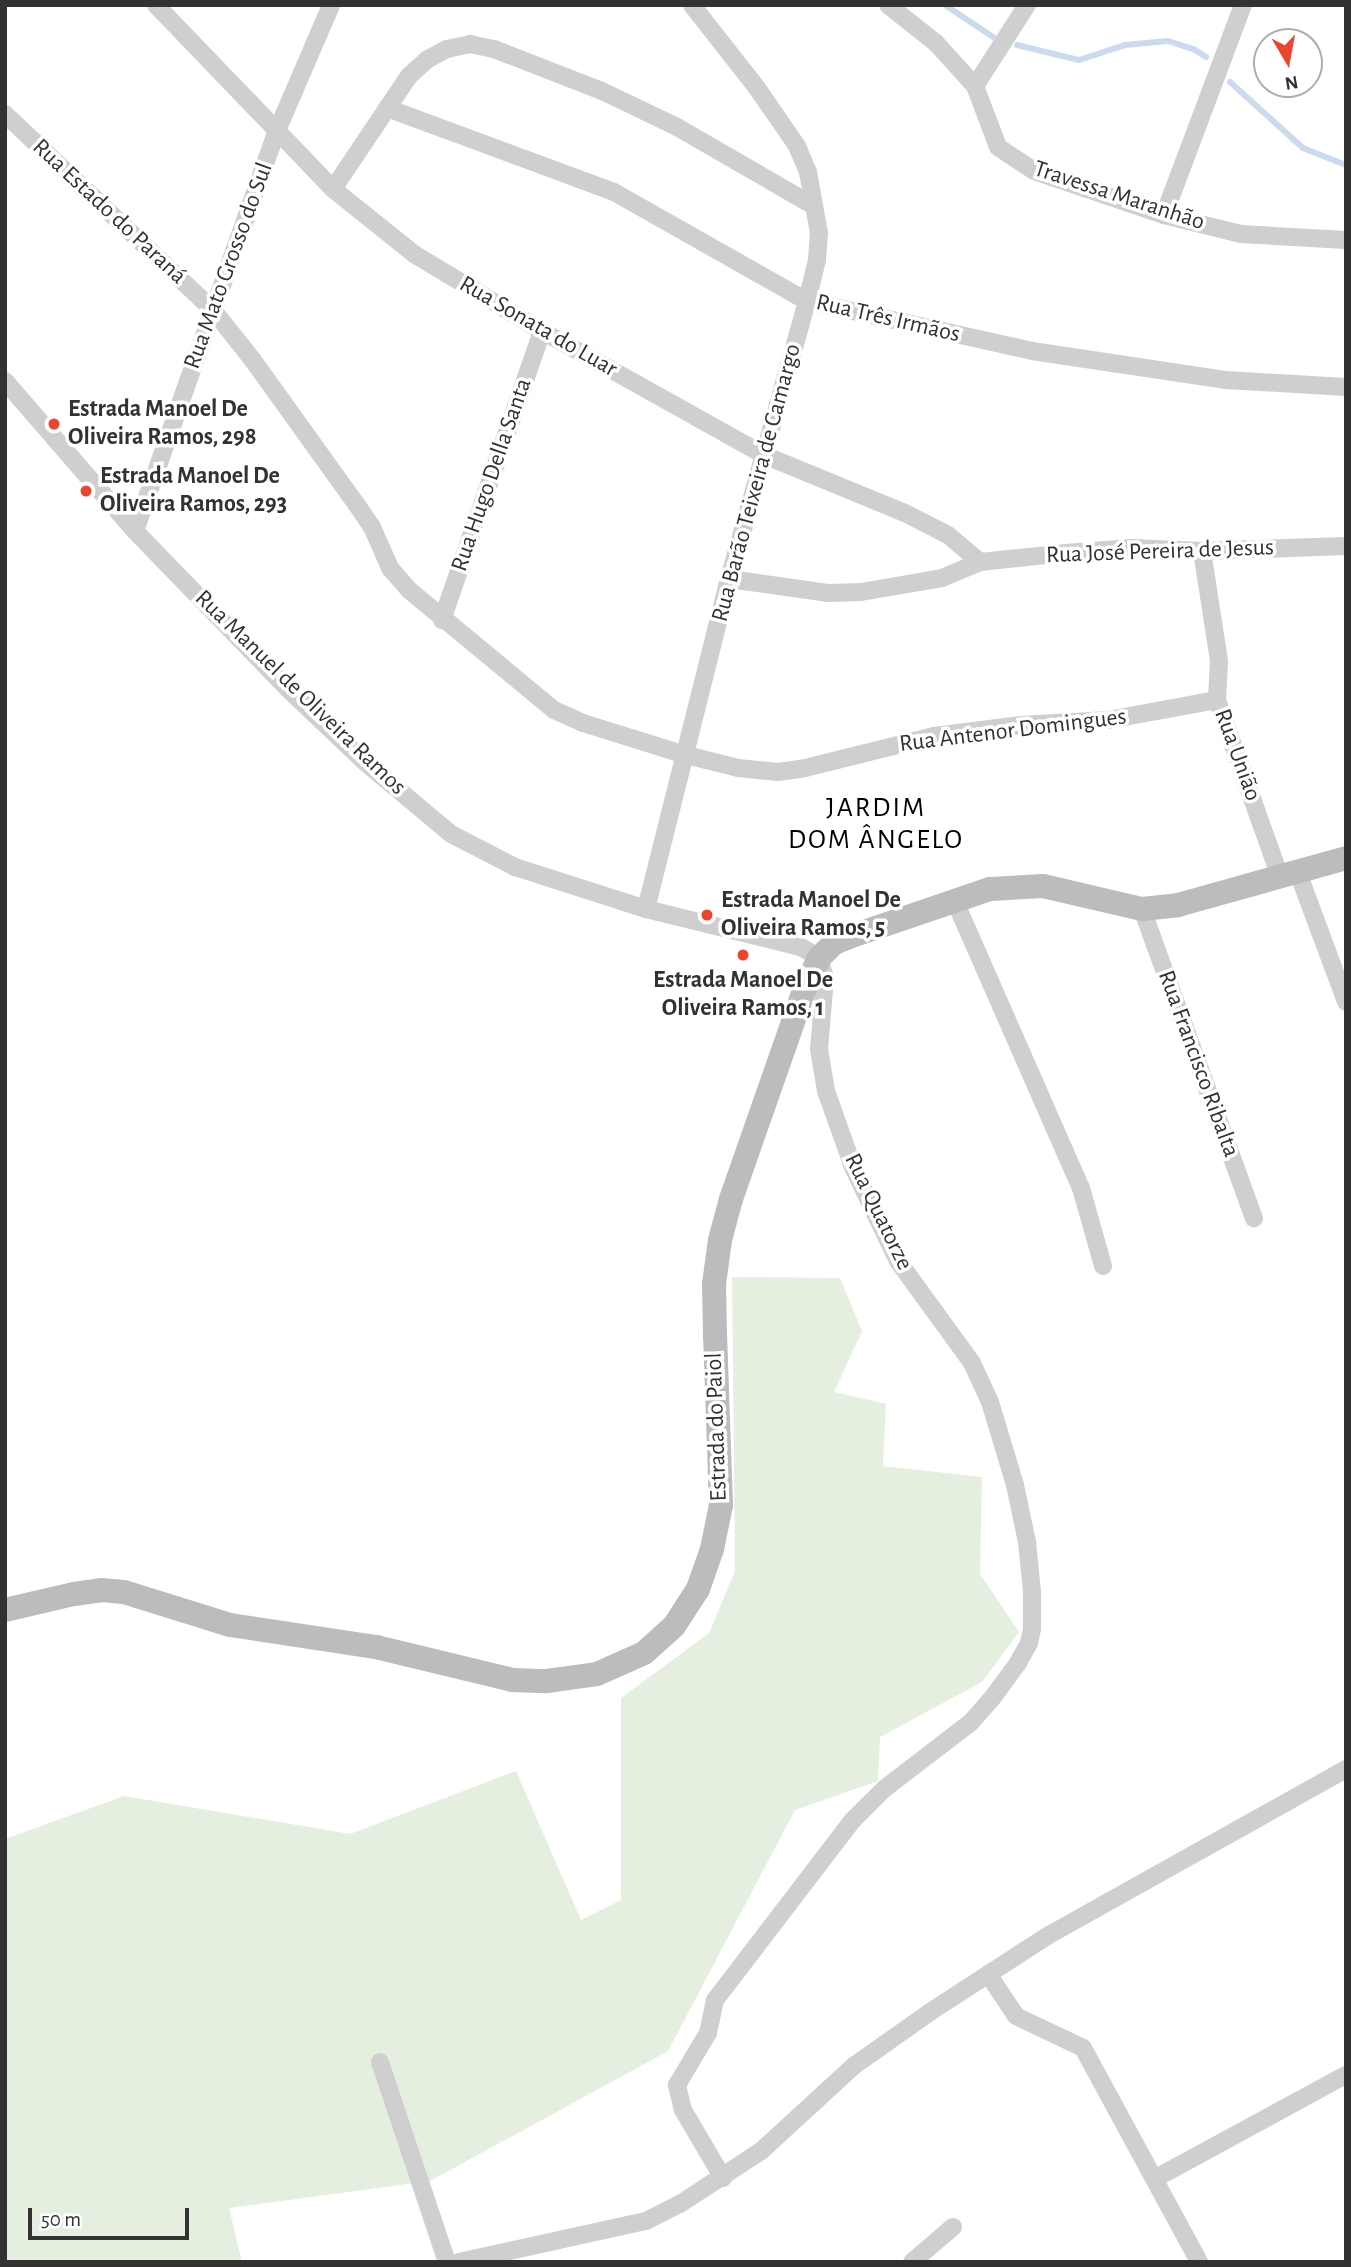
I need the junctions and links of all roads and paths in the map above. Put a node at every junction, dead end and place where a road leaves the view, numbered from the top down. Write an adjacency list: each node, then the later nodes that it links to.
1 (156, 5): 10 (street, Rua Sonata do Luar)
2 (331, 5): 10 (street, Rua Mato Grosso do Sul)
3 (692, 5): 12 (street, Rua Barão Teixeira de Camargo)
4 (888, 5): 7 (street, Travessa Maranhão)
5 (1027, 5): 7 (street)
6 (1243, 5): 13 (street)
7 (975, 86): 13 (street, Travessa Maranhão)
8 (387, 108): 11 (street); 12 (street); 15 (street, Rua Três Irmãos)
9 (5, 114): 16 (street, Rua Estado do Paraná)
10 (276, 132): 11 (street, Rua Sonata do Luar); 16 (street, Rua Mato Grosso do Sul)
11 (333, 189): 17 (street, Rua Sonata do Luar)
12 (814, 206): 15 (street, Rua Barão Teixeira de Camargo)
13 (1164, 215): 14 (street, Travessa Maranhão)
14 (1346, 240)
15 (807, 301): 19 (street, Rua Três Irmãos); 20 (street, Rua Barão Teixeira de Camargo)
16 (212, 310): 21 (street, Rua Mato Grosso do Sul); 26 (street, Rua Estado do Paraná)
17 (542, 331): 20 (street, Rua Sonata do Luar); 26 (street, Rua Hugo Della Santa)
18 (5, 381): 21 (street, Rua Manuel de Oliveira Ramos)
19 (1346, 387)
20 (764, 455): 24 (street, Rua Sonata do Luar); 25 (street, Rua Barão Teixeira de Camargo)
21 (135, 531): 32 (street, Rua Manuel de Oliveira Ramos)
22 (1346, 546): 23 (street, Rua José Pereira de Jesus)
23 (1202, 551): 24 (street, Rua José Pereira de Jesus); 27 (street, Rua União)
24 (980, 562): 25 (street, Rua José Pereira de Jesus)
25 (729, 579): 28 (street, Rua Barão Teixeira de Camargo)
26 (442, 620): 28 (street, Rua Antenor Domingues)
27 (1217, 700): 28 (street, Rua Antenor Domingues); 30 (street, Rua União)
28 (686, 755): 32 (street, Rua Barão Teixeira de Camargo)
29 (1346, 858): 30 (street)
30 (1288, 872): 33 (street); 35 (street, Rua União)
31 (954, 899): 33 (street); 34 (street); 37 (street)
32 (646, 909): 34 (street, Rua Manuel de Oliveira Ramos)
33 (1142, 909): 36 (street, Rua Francisco Ribalta)
34 (819, 958): 38 (street, Estrada do Paiol); 43 (street, Rua Quatorze)
35 (1346, 1002)
36 (1254, 1218)
37 (1103, 1266)
38 (5, 1610)
39 (1346, 1769): 40 (street)
40 (988, 1974): 43 (street); 44 (street)
41 (380, 2062): 46 (street)
42 (1346, 2075): 44 (street)
43 (723, 2178): 47 (street)
44 (1156, 2178): 49 (street)
45 (953, 2227): 48 (street)
46 (447, 2262)
47 (459, 2262)
48 (912, 2262)
49 (1199, 2262)

